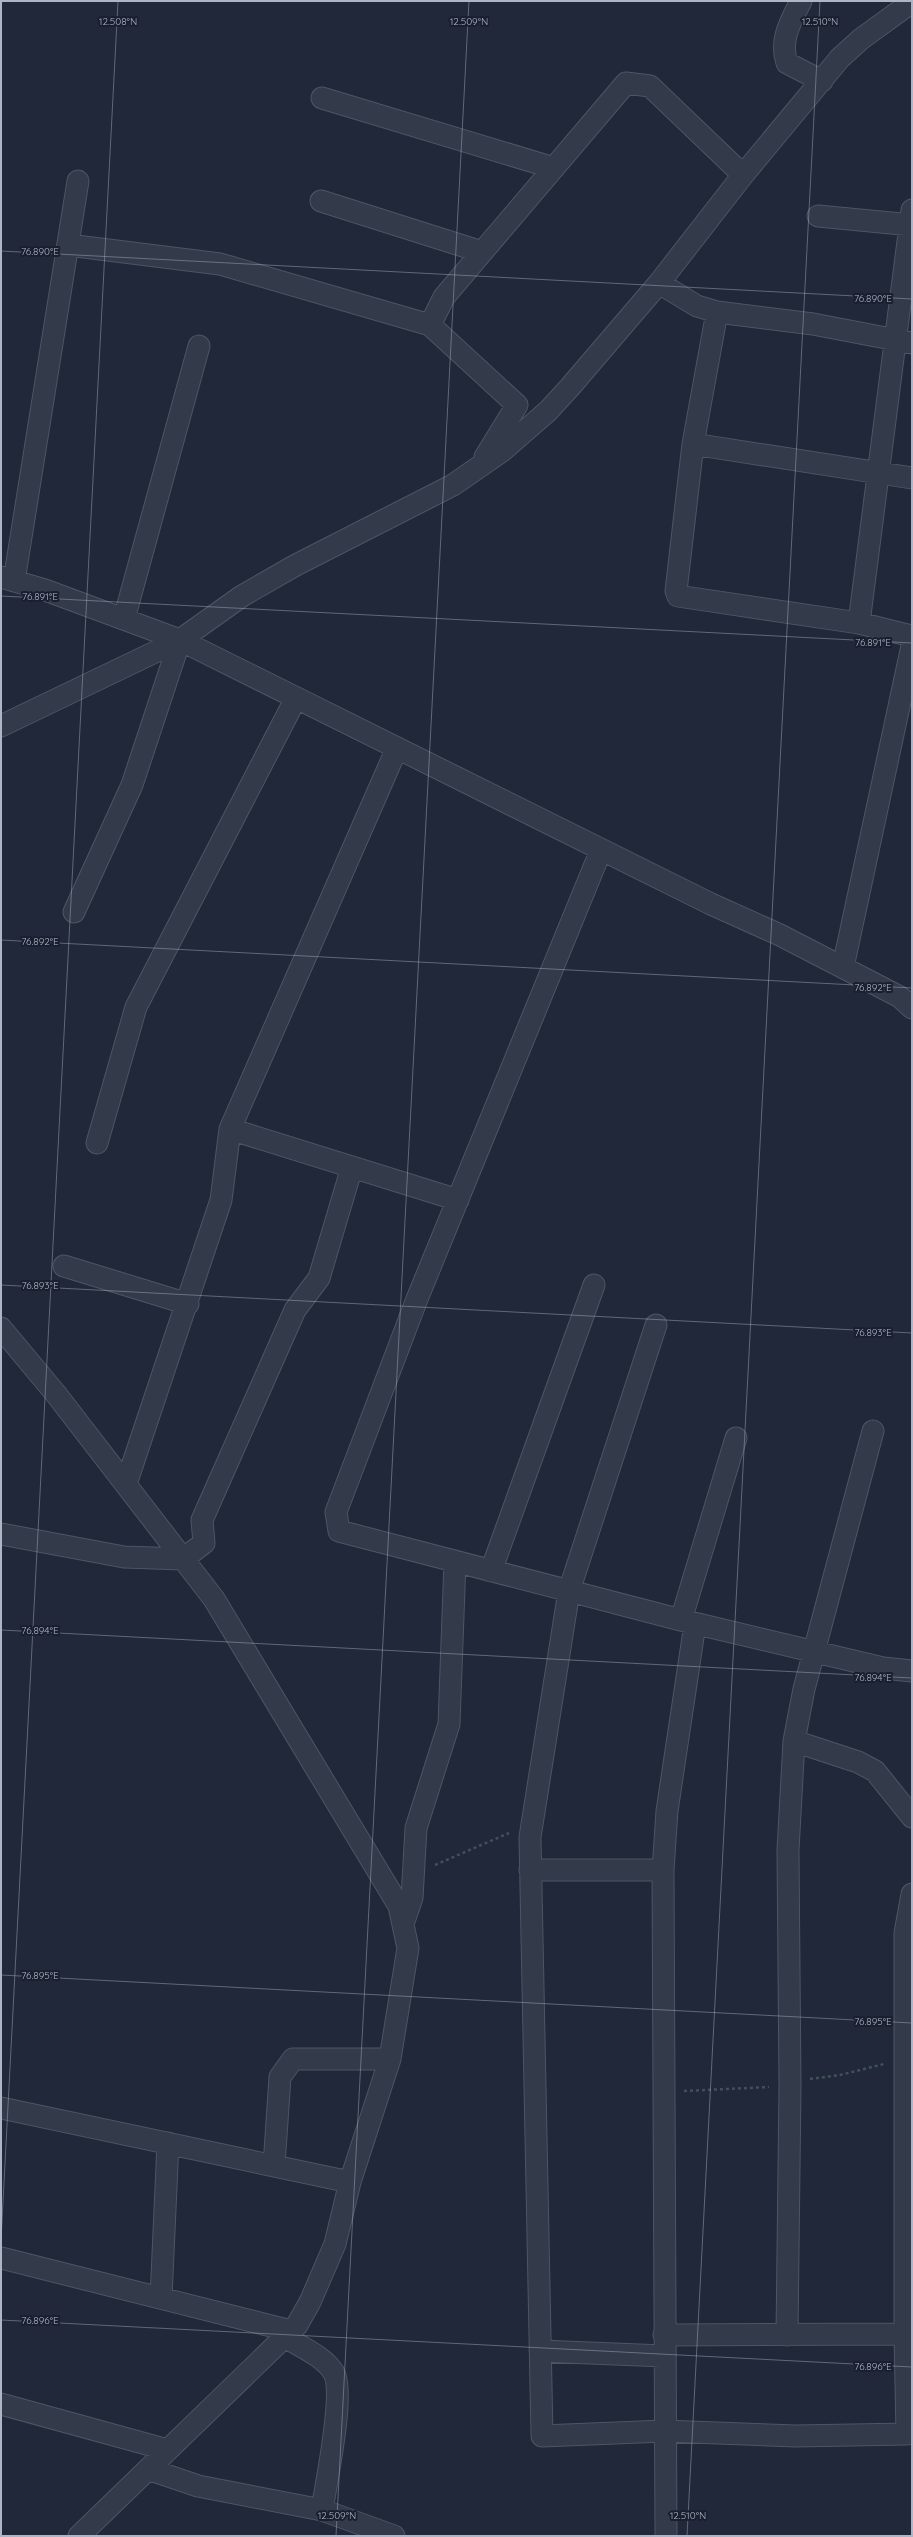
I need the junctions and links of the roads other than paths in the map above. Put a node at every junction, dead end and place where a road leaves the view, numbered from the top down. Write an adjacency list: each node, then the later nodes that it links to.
1 (801, 1): 3 (street)
2 (912, 2): 3 (street)
3 (822, 81): 6 (street)
4 (322, 98): 5 (street)
5 (554, 168): 6 (street); 12 (street)
6 (743, 175): 13 (street)
7 (78, 181): 11 (street)
8 (321, 201): 12 (street)
9 (818, 216): 10 (street)
10 (911, 220): 16 (street)
11 (68, 245): 15 (street); 22 (street)
12 (482, 252): 15 (street)
13 (659, 283): 14 (street); 19 (street)
14 (716, 312): 16 (street); 18 (street)
15 (430, 325): 19 (street)
16 (904, 342): 20 (street)
17 (199, 346): 23 (street)
18 (694, 444): 20 (street); 24 (street)
19 (479, 466): 26 (street)
20 (879, 474): 21 (street); 24 (street)
21 (912, 478)
22 (8, 579): 23 (street)
23 (124, 619): 26 (street)
24 (859, 623): 25 (street)
25 (912, 636)
26 (180, 640): 28 (street); 29 (street); 32 (street)
27 (912, 646): 33 (street)
28 (296, 698): 30 (street); 36 (street)
29 (1, 726)
30 (397, 748): 31 (street); 35 (street)
31 (601, 850): 33 (street); 38 (street)
32 (74, 912)
33 (843, 967): 34 (street)
34 (912, 1008)
35 (230, 1129): 37 (street); 41 (street)
36 (97, 1143)
37 (352, 1167): 38 (street); 48 (street)
38 (458, 1200): 49 (street)
39 (64, 1266): 41 (street)
40 (594, 1285): 50 (street)
41 (188, 1304): 46 (street)
42 (656, 1325): 51 (street)
43 (1, 1328): 46 (street)
44 (873, 1431): 53 (street)
45 (736, 1438): 52 (street)
46 (126, 1484): 48 (street)
47 (1, 1534): 48 (street)
48 (183, 1559): 60 (street)
49 (455, 1561): 50 (street); 60 (street)
50 (491, 1571): 51 (street)
51 (569, 1591): 52 (street); 57 (street)
52 (688, 1622): 53 (street); 58 (street)
53 (814, 1653): 54 (street); 55 (street)
54 (912, 1671)
55 (794, 1741): 56 (street); 71 (street)
56 (912, 1817)
57 (530, 1870): 58 (street); 72 (street)
58 (663, 1870): 70 (street)
59 (912, 1894): 69 (street)
60 (402, 1924): 61 (street)
61 (390, 2059): 64 (street); 65 (street)
62 (1, 2108): 63 (street)
63 (168, 2143): 64 (street); 67 (street)
64 (274, 2166): 65 (street)
65 (350, 2182): 68 (street)
66 (1, 2258): 67 (street)
67 (161, 2298): 68 (street)
68 (288, 2334): 76 (street); 78 (street)
69 (905, 2334): 71 (street); 75 (street)
70 (664, 2335): 71 (street); 73 (street)
71 (787, 2335)
72 (540, 2351): 73 (street); 75 (street)
73 (664, 2356): 75 (street)
74 (1, 2404): 76 (street)
75 (664, 2431): 81 (street)
76 (168, 2450): 77 (street)
77 (148, 2469): 78 (street); 79 (street)
78 (322, 2510): 80 (street)
79 (79, 2536)
80 (394, 2536)
81 (666, 2536)

